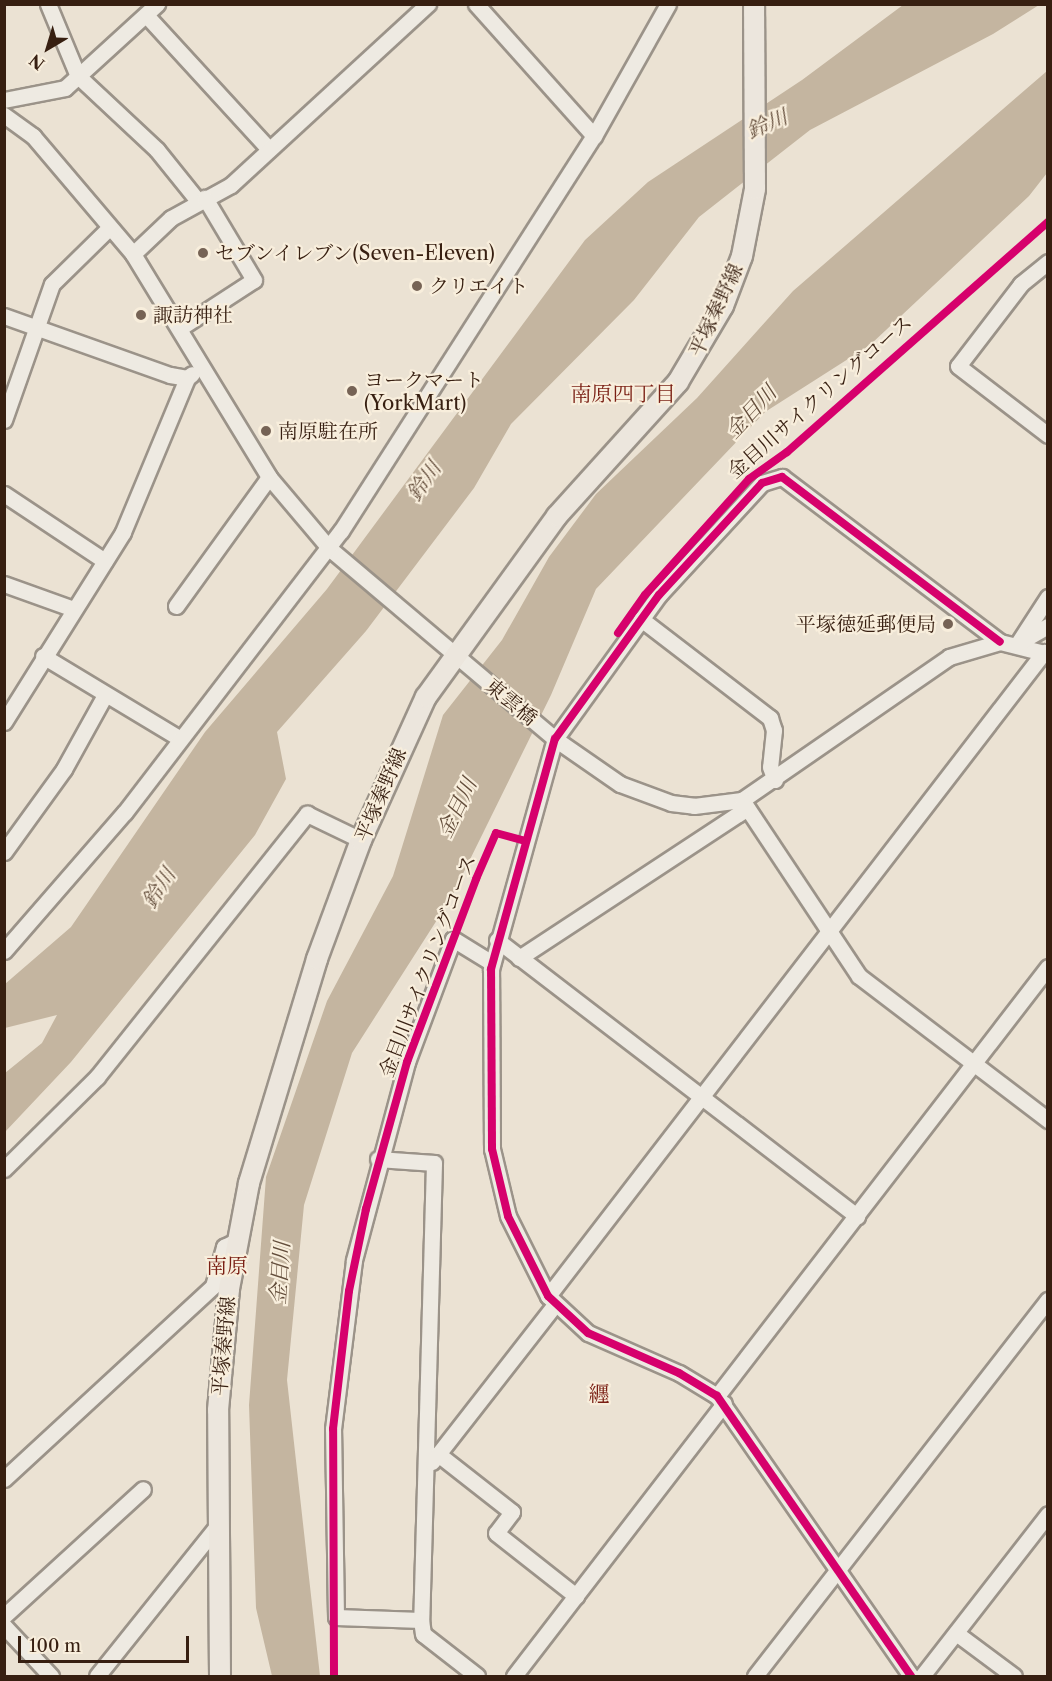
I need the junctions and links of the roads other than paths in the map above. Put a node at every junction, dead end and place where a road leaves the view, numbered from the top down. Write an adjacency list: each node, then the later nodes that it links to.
1 (48, 4): 7 (street)
2 (428, 4): 11 (street)
3 (476, 4): 10 (street)
4 (668, 4): 10 (street)
5 (754, 4): 35 (main road, 平塚秦野線)
6 (152, 10): 7 (street); 11 (street)
7 (78, 76): 8 (street); 12 (street)
8 (4, 100)
9 (4, 115): 13 (street, 東雲橋)
10 (594, 136): 25 (street)
11 (269, 149): 12 (street)
12 (202, 200): 14 (street); 18 (street)
13 (110, 227): 14 (street, 東雲橋); 17 (street)
14 (133, 254): 18 (street, 東雲橋)
15 (1047, 261): 22 (street)
16 (4, 316): 17 (street)
17 (37, 327): 20 (street); 21 (street)
18 (180, 328): 19 (street, 東雲橋)
19 (202, 366): 20 (street); 23 (street, 東雲橋)
20 (187, 378): 26 (street)
21 (4, 420)
22 (1047, 435)
23 (269, 477): 25 (street, 東雲橋); 29 (street)
24 (4, 494): 26 (street)
25 (331, 550): 35 (street, 東雲橋); 40 (street)
26 (105, 561): 30 (street)
27 (4, 584): 30 (street)
28 (1047, 597): 34 (street)
29 (176, 606)
30 (74, 609): 37 (street)
31 (641, 619): 33 (street); 41 (street); 42 (street)
32 (1047, 626): 34 (street)
33 (1000, 642): 34 (street); 42 (street)
34 (1018, 644): 36 (street)
35 (447, 650): 41 (street, 東雲橋); 44 (main road, 平塚秦野線)
36 (1046, 653): 46 (street)
37 (43, 656): 38 (street); 39 (street)
38 (105, 695): 40 (street); 45 (street)
39 (4, 722)
40 (179, 738): 48 (street)
41 (553, 738): 43 (street, 東雲橋); 47 (street)
42 (776, 780): 43 (street)
43 (745, 804): 46 (street); 49 (street)
44 (361, 840): 56 (street); 58 (main road, 平塚秦野線)
45 (4, 852)
46 (829, 931): 52 (street); 53 (street)
47 (497, 940): 49 (street); 50 (street)
48 (4, 951)
49 (519, 958): 53 (street)
50 (492, 963): 55 (street, 金目川サイクリングコース); 60 (street)
51 (1047, 967): 52 (street)
52 (973, 1064): 54 (street); 57 (street)
53 (700, 1097): 57 (street); 60 (street)
54 (1047, 1120)
55 (378, 1159): 63 (street); 71 (street, 金目川サイクリングコース)
56 (4, 1169)
57 (857, 1216): 61 (street)
58 (236, 1242): 64 (street); 67 (main road, 平塚秦野線)
59 (1047, 1299): 68 (street)
60 (551, 1301): 61 (street); 62 (street)
61 (721, 1400): 68 (street); 69 (street)
62 (438, 1454): 63 (street); 69 (street)
63 (426, 1469): 71 (street)
64 (4, 1479)
65 (143, 1490): 70 (street)
66 (1047, 1514): 73 (street)
67 (217, 1526): 75 (street); 76 (main road, 平塚秦野線)
68 (836, 1572): 79 (street); 80 (street)
69 (576, 1596): 78 (street)
70 (4, 1617)
71 (421, 1620): 77 (street)
72 (4, 1626): 74 (street)
73 (956, 1633): 81 (street); 82 (street)
74 (51, 1677)
75 (97, 1677)
76 (220, 1677)
77 (477, 1677)
78 (514, 1677)
79 (756, 1677)
80 (911, 1677)
81 (922, 1677)
82 (1014, 1677)

